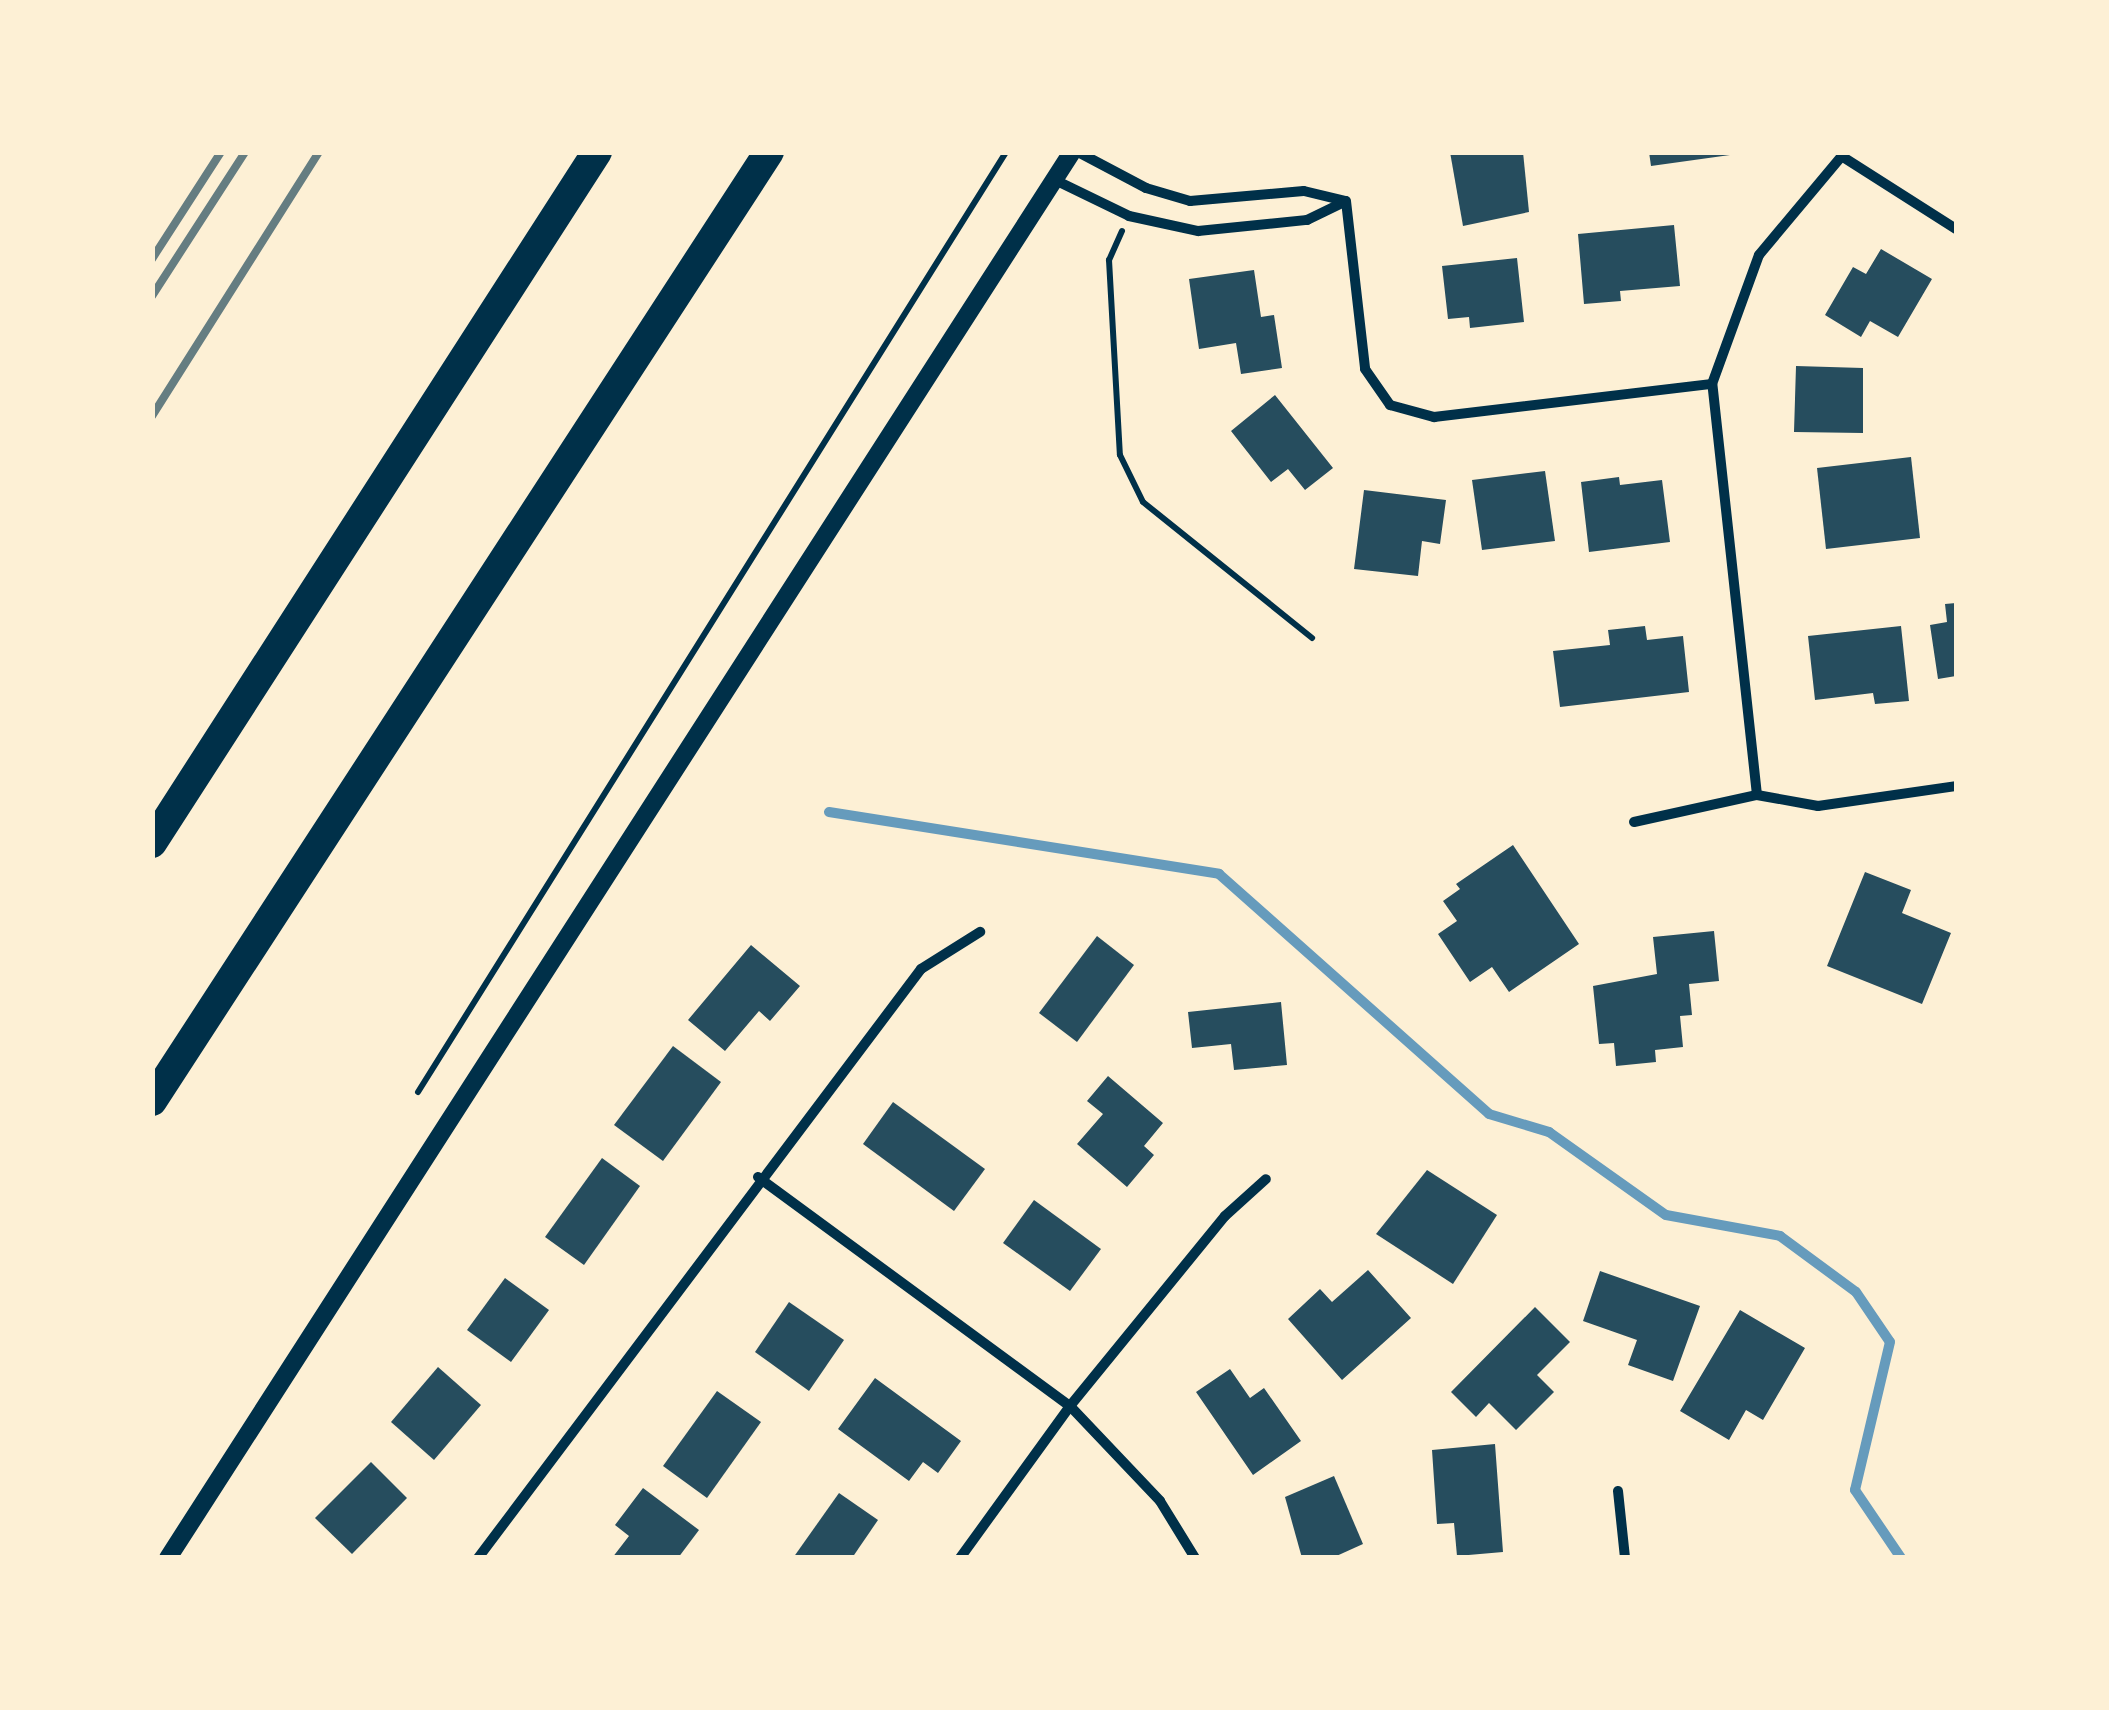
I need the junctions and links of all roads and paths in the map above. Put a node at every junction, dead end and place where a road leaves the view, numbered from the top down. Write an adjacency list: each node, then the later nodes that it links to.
1 (596, 152): 15 (highway)
2 (769, 152): 18 (highway)
3 (1006, 152): 17 (path)
4 (1075, 152): 6 (street); 7 (street)
5 (1844, 155): 9 (street); 10 (street)
6 (1055, 180): 8 (street); 23 (street)
7 (1346, 201): 8 (street); 10 (street)
8 (1129, 216): 11 (path)
9 (1956, 229)
10 (1712, 384): 13 (street)
11 (1312, 638)
12 (1956, 786): 13 (street)
13 (1757, 795): 14 (street)
14 (1634, 822)
15 (152, 842)
16 (980, 932): 19 (street)
17 (418, 1092)
18 (152, 1101)
19 (758, 1176): 21 (street); 24 (street)
20 (1266, 1179): 21 (street)
21 (1070, 1406): 25 (street); 26 (street)
22 (1618, 1490): 27 (street)
23 (168, 1558)
24 (478, 1558)
25 (960, 1558)
26 (1195, 1558)
27 (1625, 1558)

